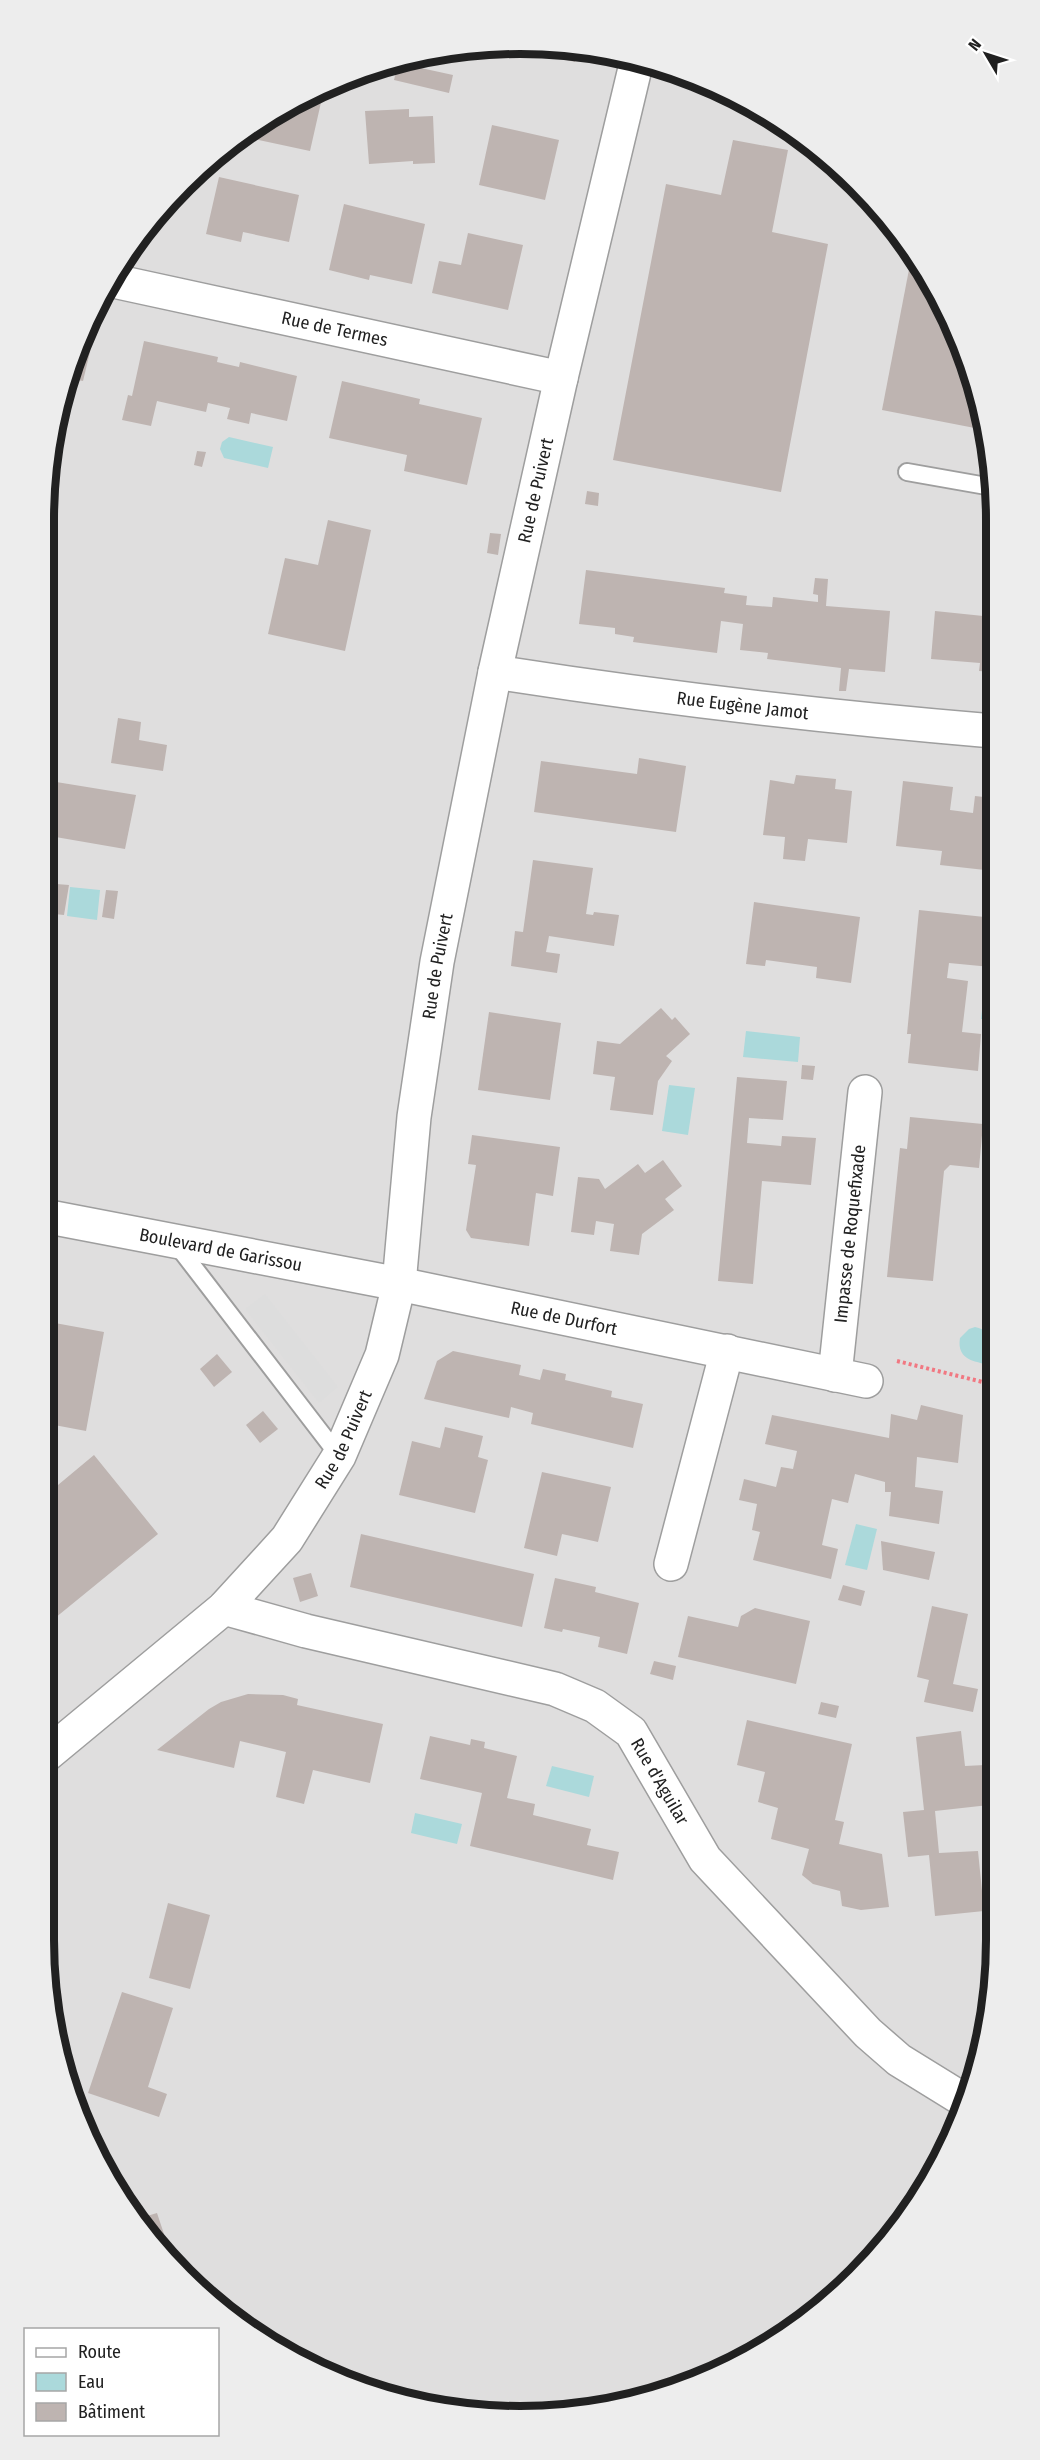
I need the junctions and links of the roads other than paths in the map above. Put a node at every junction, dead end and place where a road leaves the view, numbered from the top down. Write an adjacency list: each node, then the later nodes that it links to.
1 (635, 69): 3 (street, Rue de Puivert)
2 (119, 282): 3 (street, Rue de Termes)
3 (561, 378): 6 (street, Rue de Puivert)
4 (907, 472): 5 (lane)
5 (985, 486)
6 (495, 672): 7 (street, Rue Eugène Jamot); 11 (street, Rue de Puivert)
7 (986, 730)
8 (865, 1092): 13 (street, Impasse de Roquefixade)
9 (54, 1218): 10 (street, Boulevard de Garissou)
10 (173, 1241): 11 (street, Boulevard de Garissou); 14 (lane)
11 (399, 1284): 12 (street, Rue de Durfort); 14 (street, Rue de Puivert)
12 (727, 1351): 13 (street, Rue de Durfort); 15 (street)
13 (851, 1378)
14 (339, 1456): 16 (street, Rue de Puivert)
15 (671, 1564)
16 (224, 1608): 17 (street, Rue de Puivert); 18 (street, Rue d'Aguilar)
17 (54, 1749)
18 (959, 2097)

